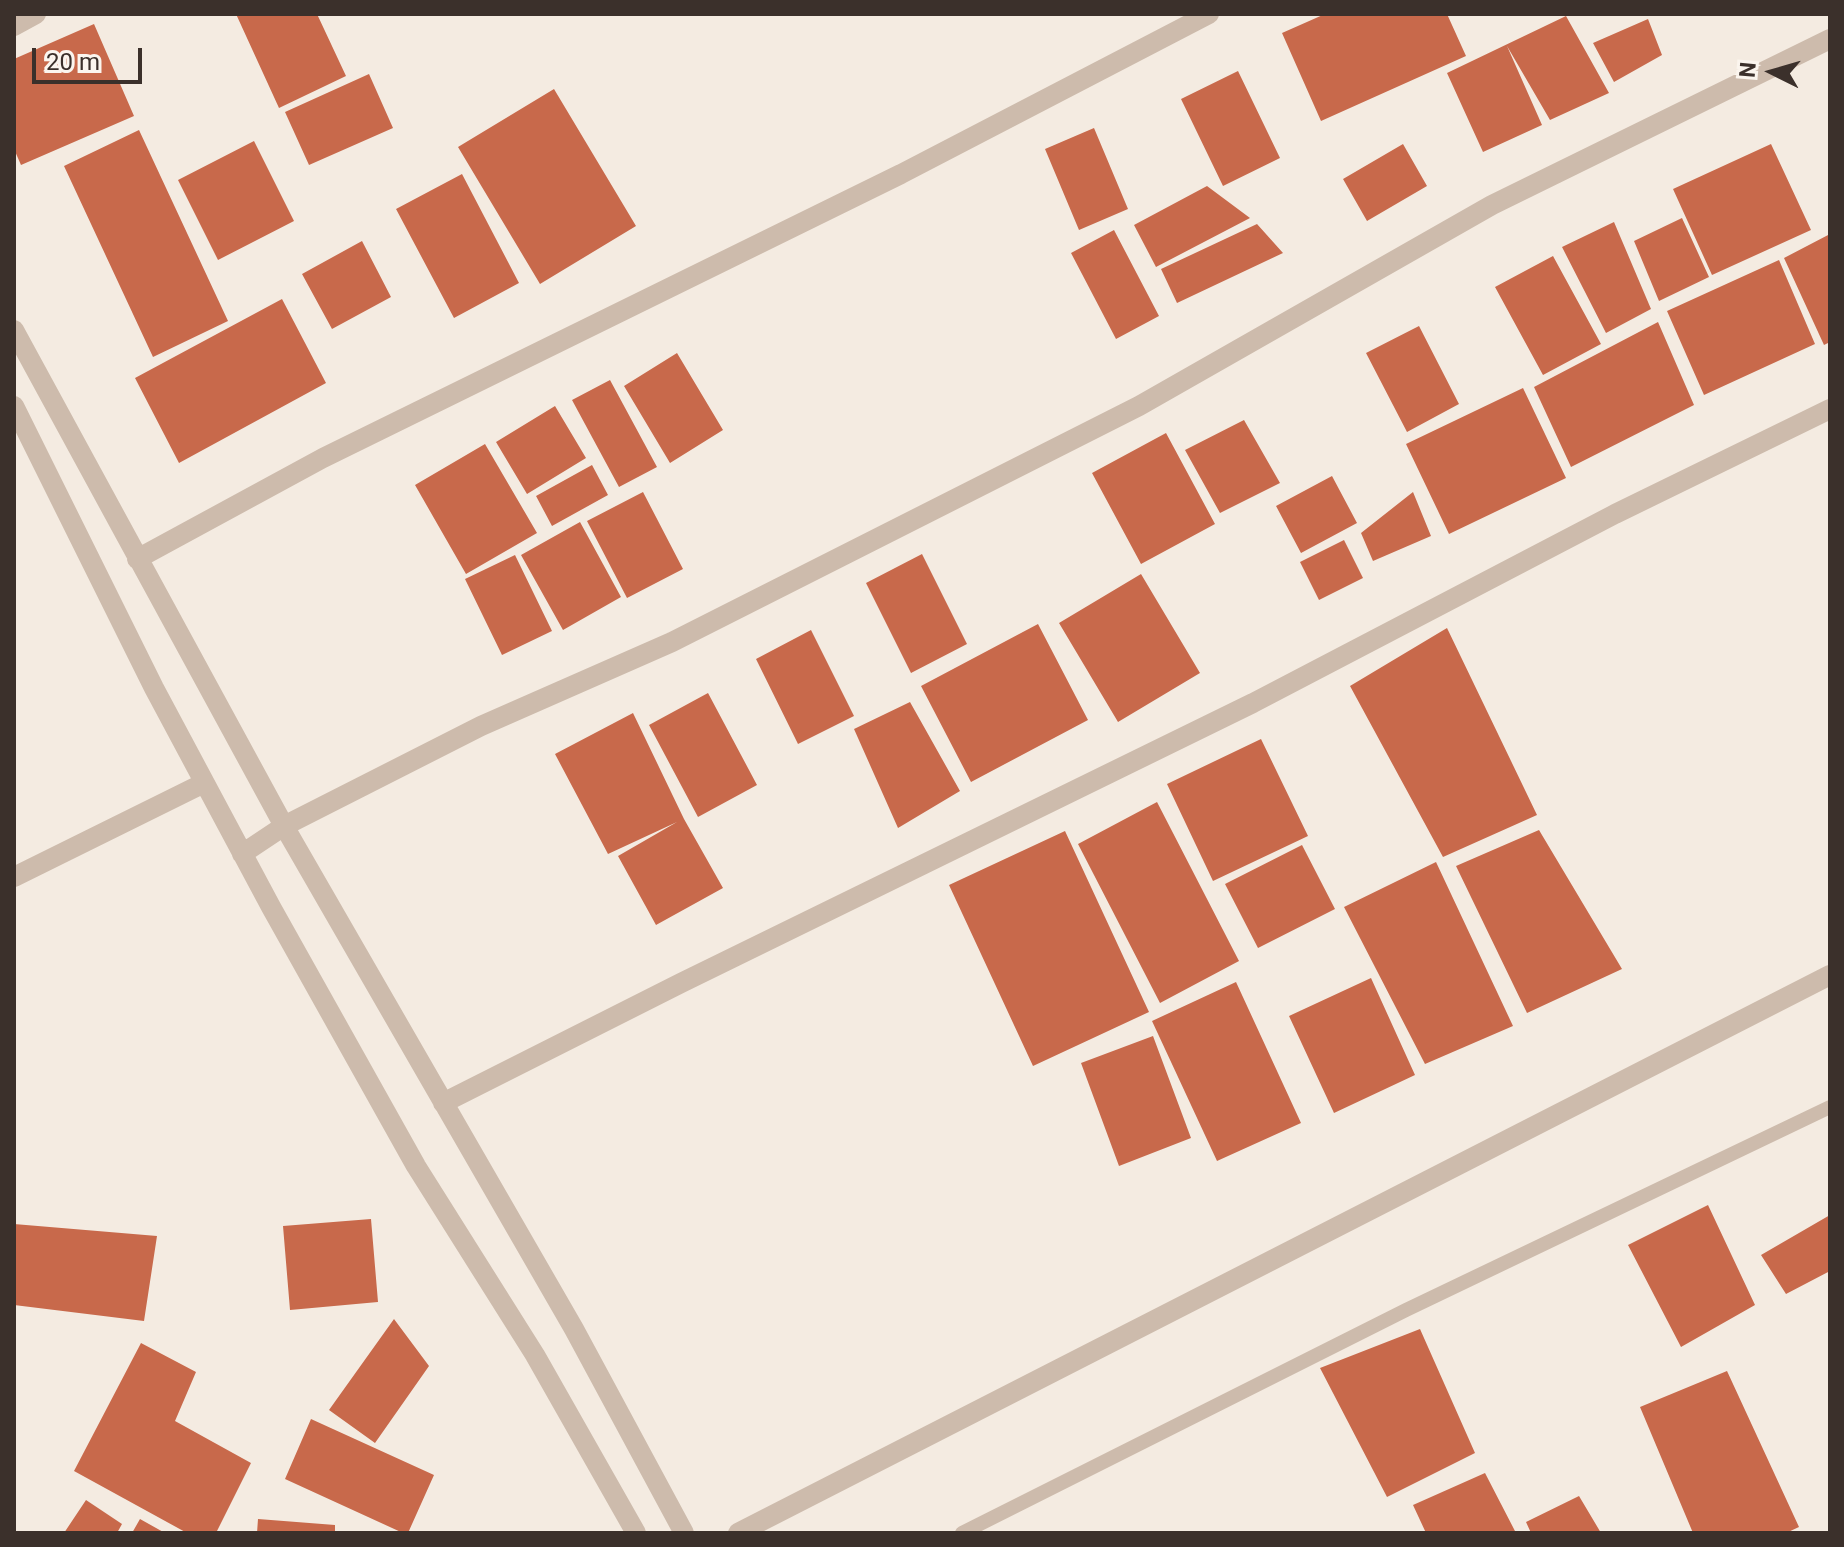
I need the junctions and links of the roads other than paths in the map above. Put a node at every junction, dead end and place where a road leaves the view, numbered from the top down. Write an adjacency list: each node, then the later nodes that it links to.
1 (36, 14): 3 (street)
2 (1209, 14): 8 (street)
3 (14, 26)
4 (1830, 39): 10 (street)
5 (14, 330): 8 (street)
6 (14, 406): 9 (street)
7 (1830, 409): 14 (street)
8 (137, 559): 10 (street)
9 (204, 783): 11 (street); 12 (street)
10 (284, 826): 11 (street); 14 (street)
11 (242, 854): 16 (street)
12 (14, 877)
13 (1830, 975): 18 (street)
14 (443, 1103): 17 (street)
15 (1830, 1107): 19 (lane)
16 (636, 1533)
17 (684, 1533)
18 (738, 1533)
19 (962, 1533)

